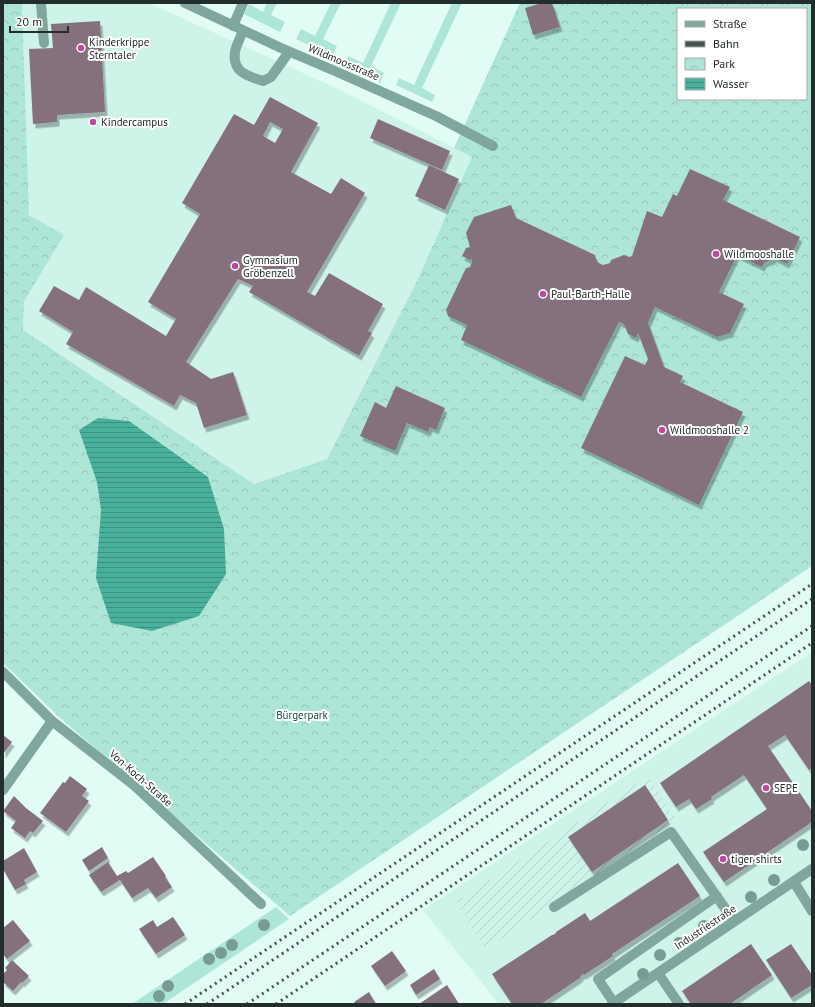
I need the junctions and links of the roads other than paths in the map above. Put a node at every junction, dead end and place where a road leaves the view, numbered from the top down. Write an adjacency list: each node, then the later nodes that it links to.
1 (41, 3): 6 (street)
2 (185, 3): 4 (street, Wildmoosstraße)
3 (243, 3): 4 (street)
4 (233, 26): 5 (street, Wildmoosstraße)
5 (244, 30): 7 (street, Wildmoosstraße); 7 (street)
6 (44, 43)
7 (289, 52): 8 (street, Wildmoosstraße)
8 (493, 146)
9 (3, 672): 10 (street, Von-Koch-Straße)
10 (52, 721): 11 (street); 15 (street, Von-Koch-Straße)
11 (3, 790)
12 (812, 869): 13 (street, Industriestraße)
13 (794, 882): 17 (street); 18 (street, Industriestraße)
14 (717, 896): 16 (street); 18 (street); 20 (street)
15 (260, 904)
16 (554, 907)
17 (812, 911)
18 (734, 921): 19 (street, Industriestraße)
19 (658, 973): 20 (street, Industriestraße); 21 (street)
20 (613, 1004)
21 (679, 1004)

